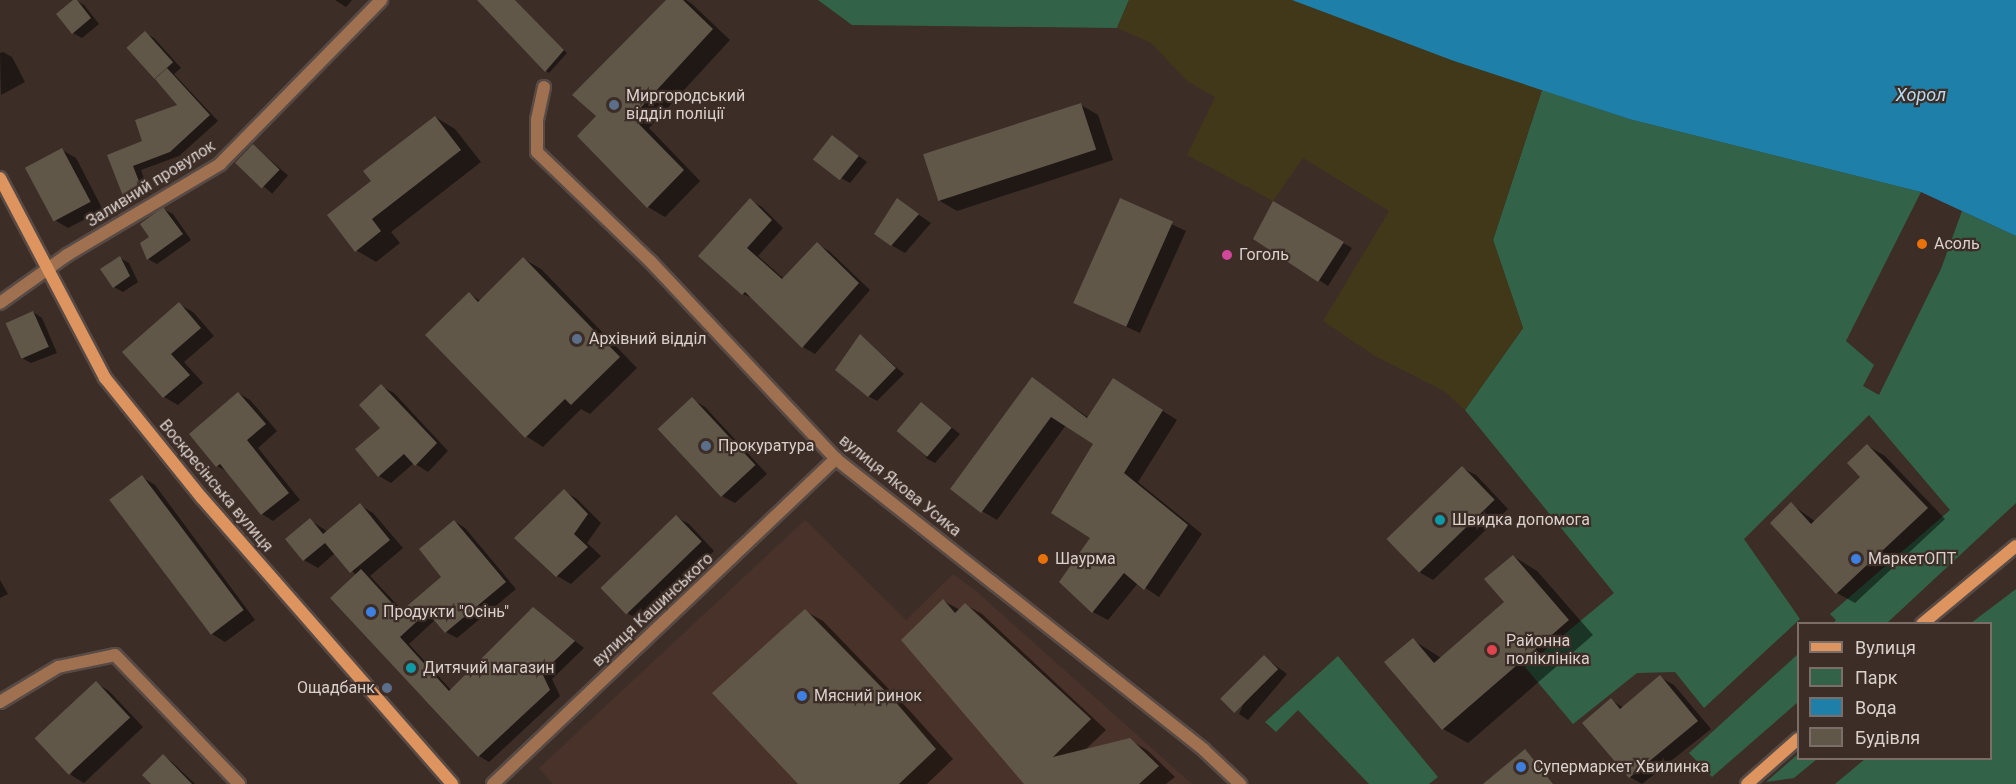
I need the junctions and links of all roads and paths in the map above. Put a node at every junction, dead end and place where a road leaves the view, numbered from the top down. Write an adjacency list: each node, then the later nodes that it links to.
1 (381, 0): 4 (street, Заливний провулок)
2 (544, 87): 6 (street, вулиця Якова Усика)
3 (0, 178): 4 (street, Воскресінська вулиця)
4 (46, 268): 5 (street, Заливний провулок); 12 (street, Воскресінська вулиця)
5 (0, 303)
6 (836, 459): 13 (street, вулиця Кашинського); 14 (street, вулиця Якова Усика)
7 (2016, 546): 8 (street)
8 (1924, 622)
9 (0, 702): 11 (street)
10 (1797, 740): 15 (street)
11 (239, 784)
12 (452, 784)
13 (493, 784)
14 (1240, 784)
15 (1747, 784)

